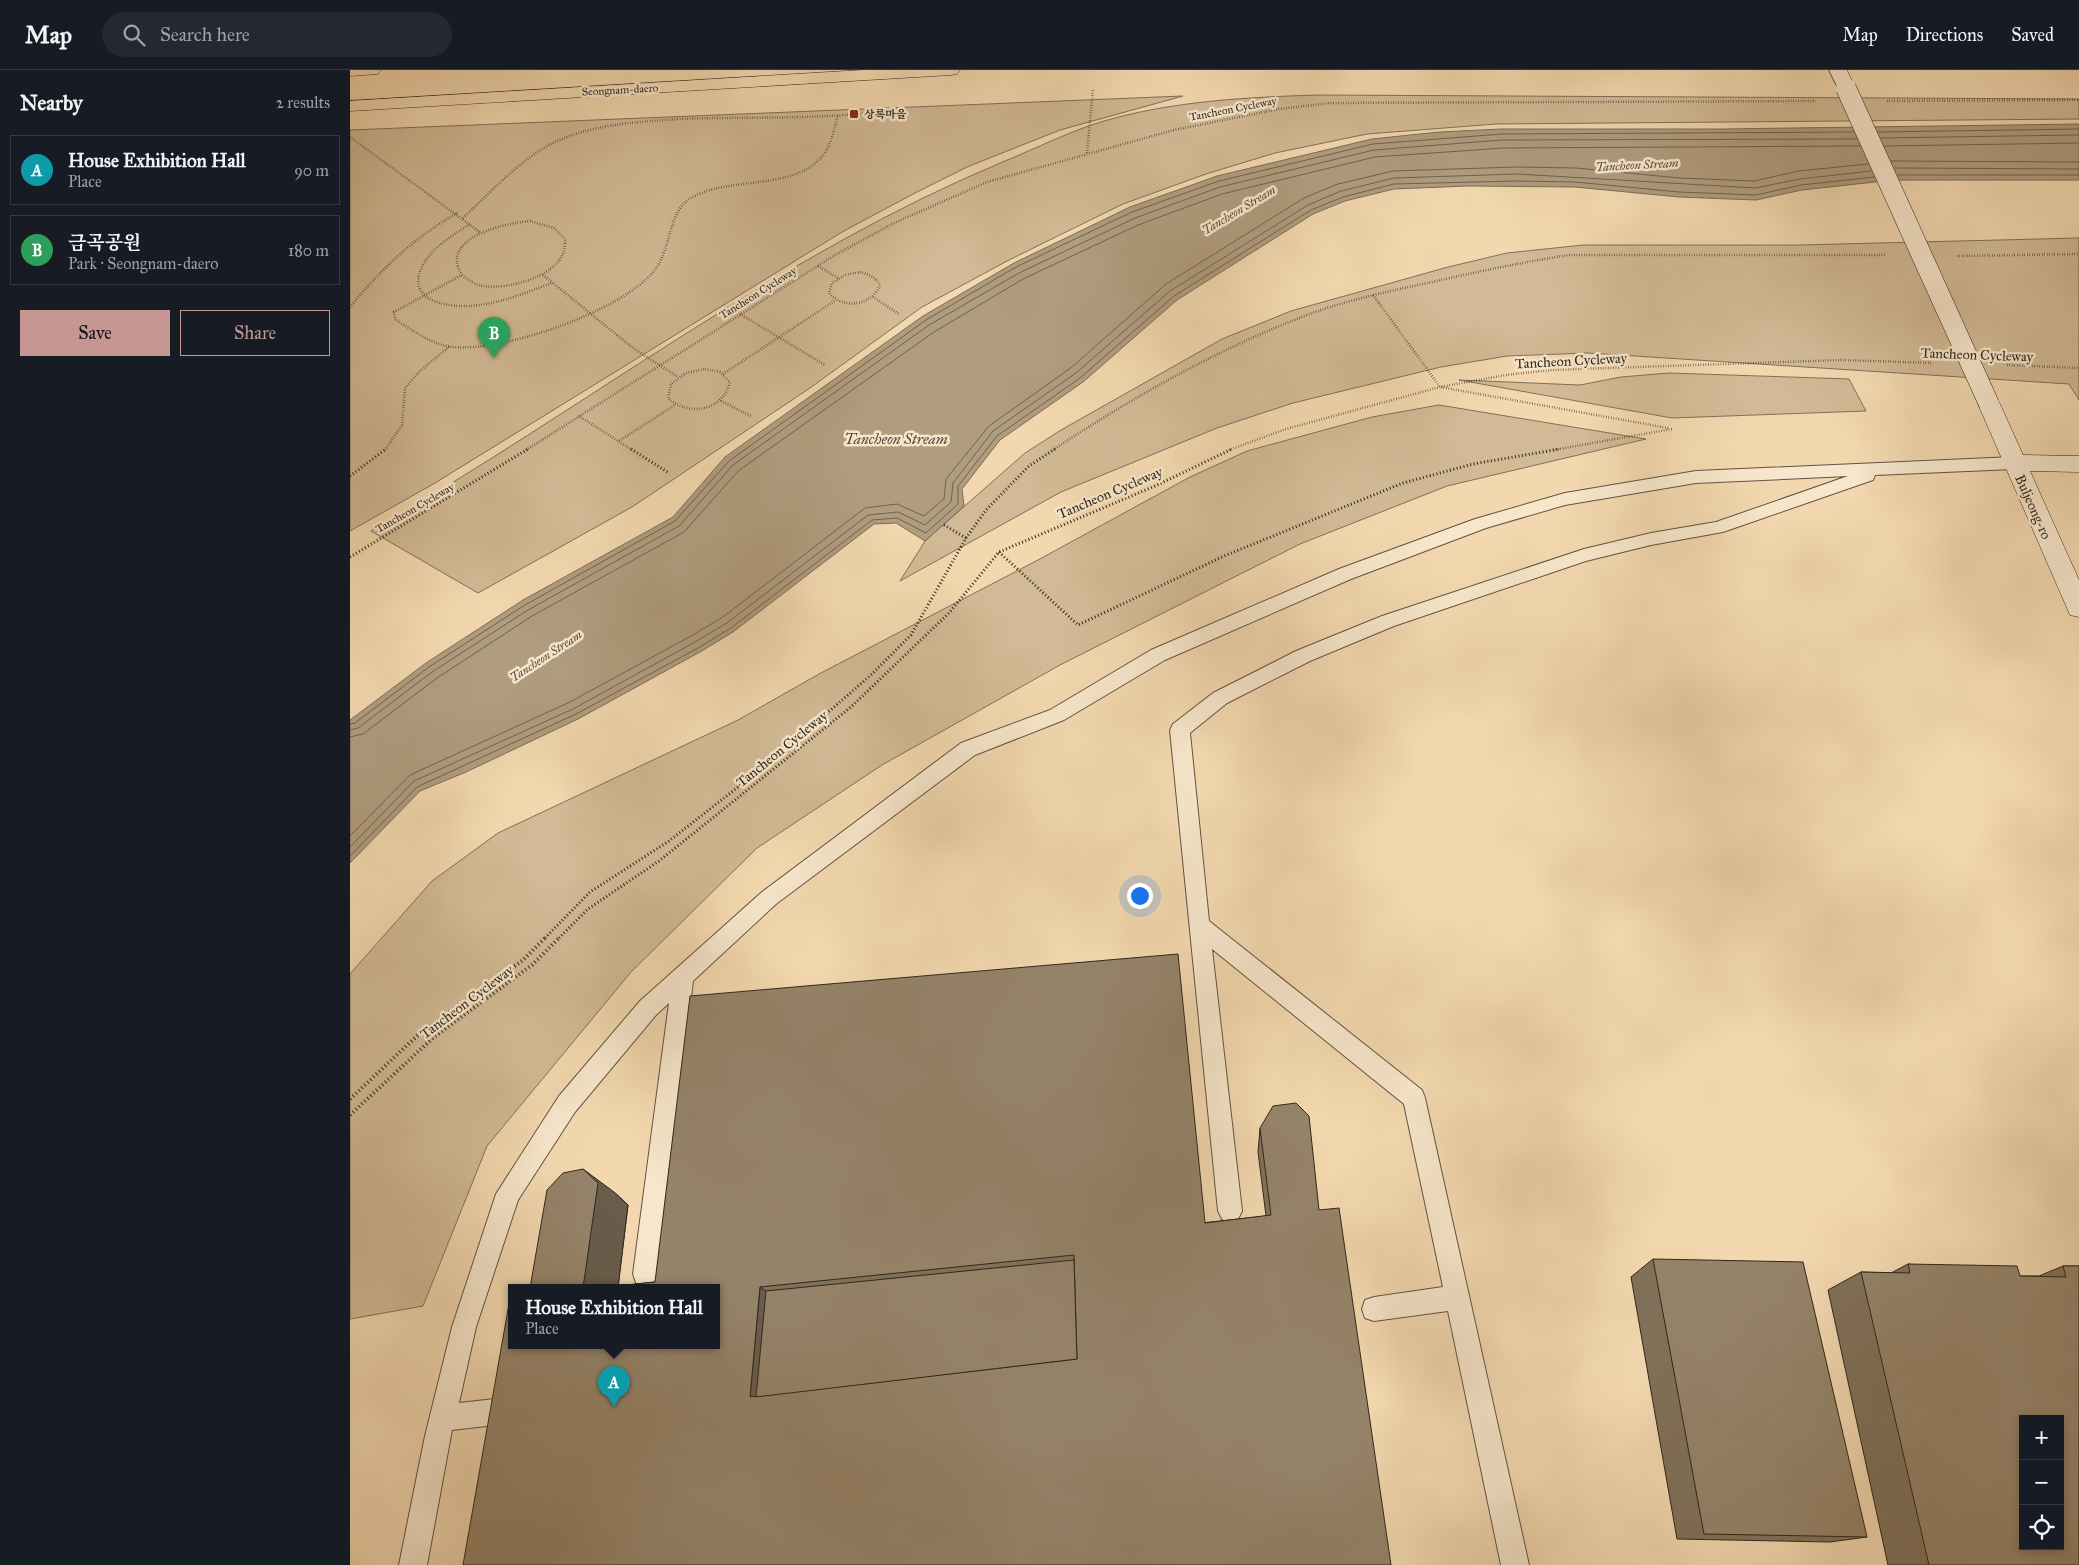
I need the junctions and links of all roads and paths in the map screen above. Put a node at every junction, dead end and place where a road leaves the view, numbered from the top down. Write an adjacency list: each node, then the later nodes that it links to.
1 (372, 70): 4 (main road)
2 (951, 70): 9 (main road, Seongnam-daero)
3 (1838, 70): 49 (main road, Buljeong-ro, bridge)
4 (350, 71)
5 (1093, 89): 13 (path)
6 (2079, 100): 8 (path)
7 (1819, 101): 13 (path, Tancheon Cycleway)
8 (1879, 101)
9 (350, 106)
10 (902, 108): 11 (path)
11 (838, 115): 15 (path); 31 (path)
12 (350, 137): 14 (path)
13 (1087, 152): 21 (path, Tancheon Cycleway)
14 (457, 213): 15 (path); 30 (path)
15 (463, 218): 16 (path)
16 (470, 224): 17 (path); 27 (path)
17 (481, 233): 22 (path); 23 (path)
18 (2079, 254): 20 (path)
19 (1891, 255): 26 (path)
20 (1949, 256)
21 (818, 266): 24 (path); 32 (path, Tancheon Cycleway)
22 (542, 275): 23 (path); 25 (path)
23 (460, 276): 27 (path)
24 (838, 278): 28 (path); 29 (path)
25 (552, 283): 27 (path); 31 (path)
26 (1372, 295): 43 (path); 55 (path)
27 (422, 296): 35 (path)
28 (874, 297): 29 (path); 33 (path)
29 (836, 300): 34 (path)
30 (350, 307)
31 (589, 312): 35 (path); 37 (path)
32 (740, 314): 34 (path); 37 (path, Tancheon Cycleway)
33 (899, 314)
34 (780, 338): 38 (path); 41 (path)
35 (450, 346): 53 (path)
36 (1941, 363): 43 (path, Tancheon Cycleway)
37 (660, 365): 42 (path); 46 (path, Tancheon Cycleway)
38 (825, 365)
39 (2000, 365): 40 (path, Tancheon Cycleway)
40 (2079, 368)
41 (723, 374): 42 (path); 44 (path)
42 (678, 377): 45 (path)
43 (1440, 387): 56 (path, Tancheon Cycleway); 56 (path)
44 (721, 401): 45 (path); 47 (path)
45 (675, 405): 48 (path)
46 (580, 416): 48 (path); 57 (path, Tancheon Cycleway)
47 (751, 416)
48 (619, 441): 52 (path)
49 (2014, 464): 50 (main road); 51 (lane); 58 (main road, Buljeong-ro)
50 (2079, 464)
51 (1889, 469): 59 (lane); 60 (lane)
52 (669, 473)
53 (350, 476)
54 (944, 525): 55 (path)
55 (966, 538): 61 (path)
56 (999, 552): 62 (path, Tancheon Cycleway)
57 (350, 557)
58 (2079, 608)
59 (1199, 926): 63 (lane); 65 (lane)
60 (683, 976): 64 (lane); 68 (lane)
61 (350, 1099)
62 (350, 1116)
63 (1230, 1211)
64 (645, 1274)
65 (1457, 1298): 66 (lane); 70 (lane)
66 (1374, 1309)
67 (512, 1410): 68 (lane)
68 (442, 1418): 69 (lane)
69 (413, 1565)
70 (1515, 1565)

